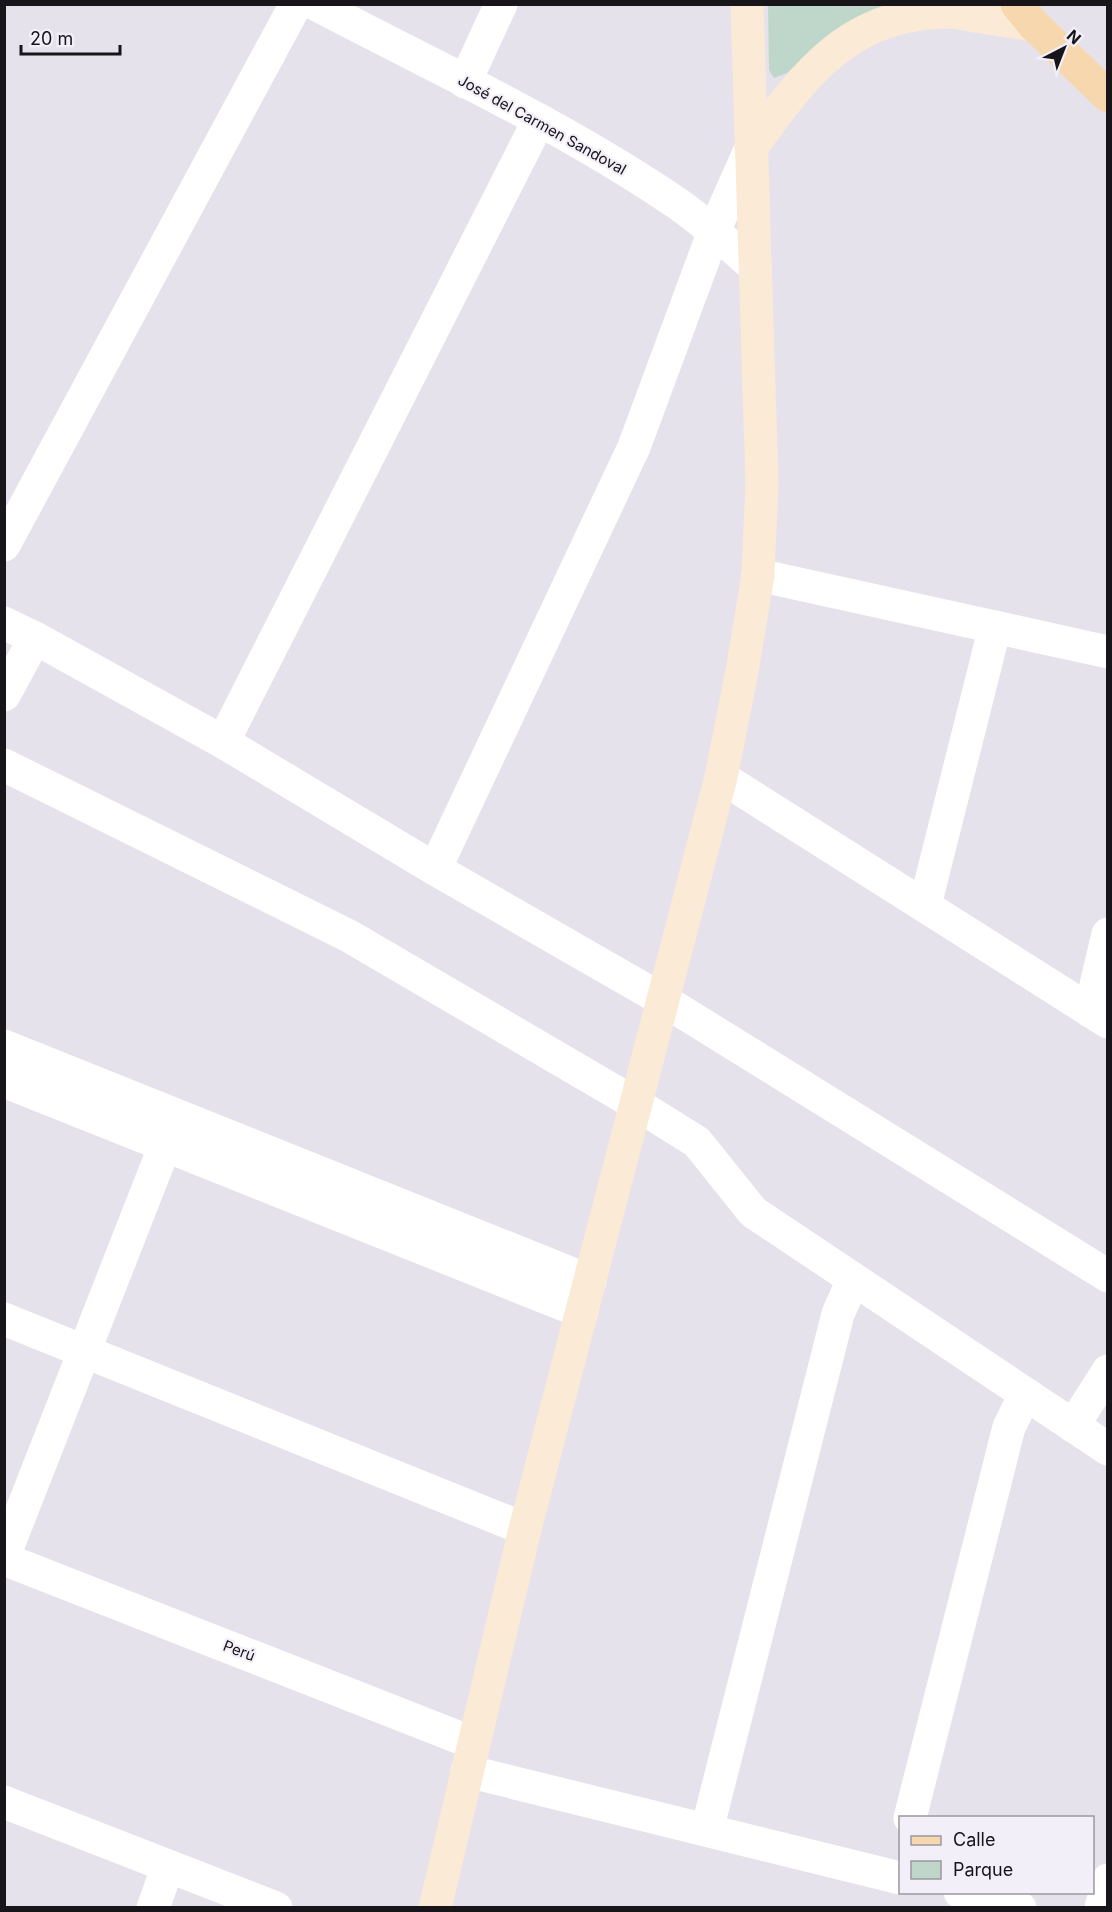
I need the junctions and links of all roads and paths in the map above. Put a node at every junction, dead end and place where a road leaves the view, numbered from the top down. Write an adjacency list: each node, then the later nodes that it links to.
1 (297, 4): 12 (street)
2 (315, 4): 6 (street, José del Carmen Sandoval)
3 (501, 4): 6 (street)
4 (747, 4): 9 (street)
5 (1025, 15): 7 (main road); 9 (street)
6 (465, 82): 8 (street, José del Carmen Sandoval)
7 (1107, 96)
8 (539, 120): 10 (street, José del Carmen Sandoval); 19 (street)
9 (751, 148): 10 (street); 11 (street)
10 (714, 231): 11 (street, José del Carmen Sandoval); 22 (street)
11 (755, 267): 13 (street)
12 (4, 545)
13 (758, 575): 15 (street); 21 (street)
14 (4, 623): 16 (street)
15 (995, 627): 17 (street); 23 (street)
16 (35, 638): 18 (street); 19 (street)
17 (1107, 652)
18 (4, 695)
19 (223, 742): 22 (street)
20 (4, 765): 29 (street)
21 (721, 777): 23 (street); 25 (street)
22 (435, 869): 25 (street)
23 (925, 905): 26 (street)
24 (1107, 934): 26 (street)
25 (663, 1000): 29 (street); 32 (street)
26 (1099, 1017)
27 (4, 1046): 30 (street)
28 (4, 1081): 31 (street)
29 (636, 1104): 33 (street); 34 (street)
30 (177, 1115): 31 (street); 34 (street)
31 (165, 1145): 34 (street); 36 (street)
32 (1107, 1276)
33 (853, 1280): 38 (street); 46 (street)
34 (586, 1296): 41 (street)
35 (4, 1319): 36 (street)
36 (84, 1352): 41 (street); 42 (street)
37 (1107, 1371): 39 (street)
38 (1025, 1395): 39 (street); 45 (street)
39 (1073, 1426): 40 (street)
40 (1107, 1449)
41 (525, 1529): 43 (street)
42 (4, 1558): 43 (street, Perú)
43 (470, 1757): 46 (street, Perú); 53 (street)
44 (4, 1802): 47 (street)
45 (911, 1816)
46 (707, 1830): 48 (street, Perú)
47 (168, 1866): 51 (street); 52 (street)
48 (899, 1870)
49 (1107, 1880): 55 (street)
50 (964, 1894): 54 (street)
51 (153, 1908)
52 (276, 1908)
53 (435, 1908)
54 (1020, 1908)
55 (1101, 1908)

